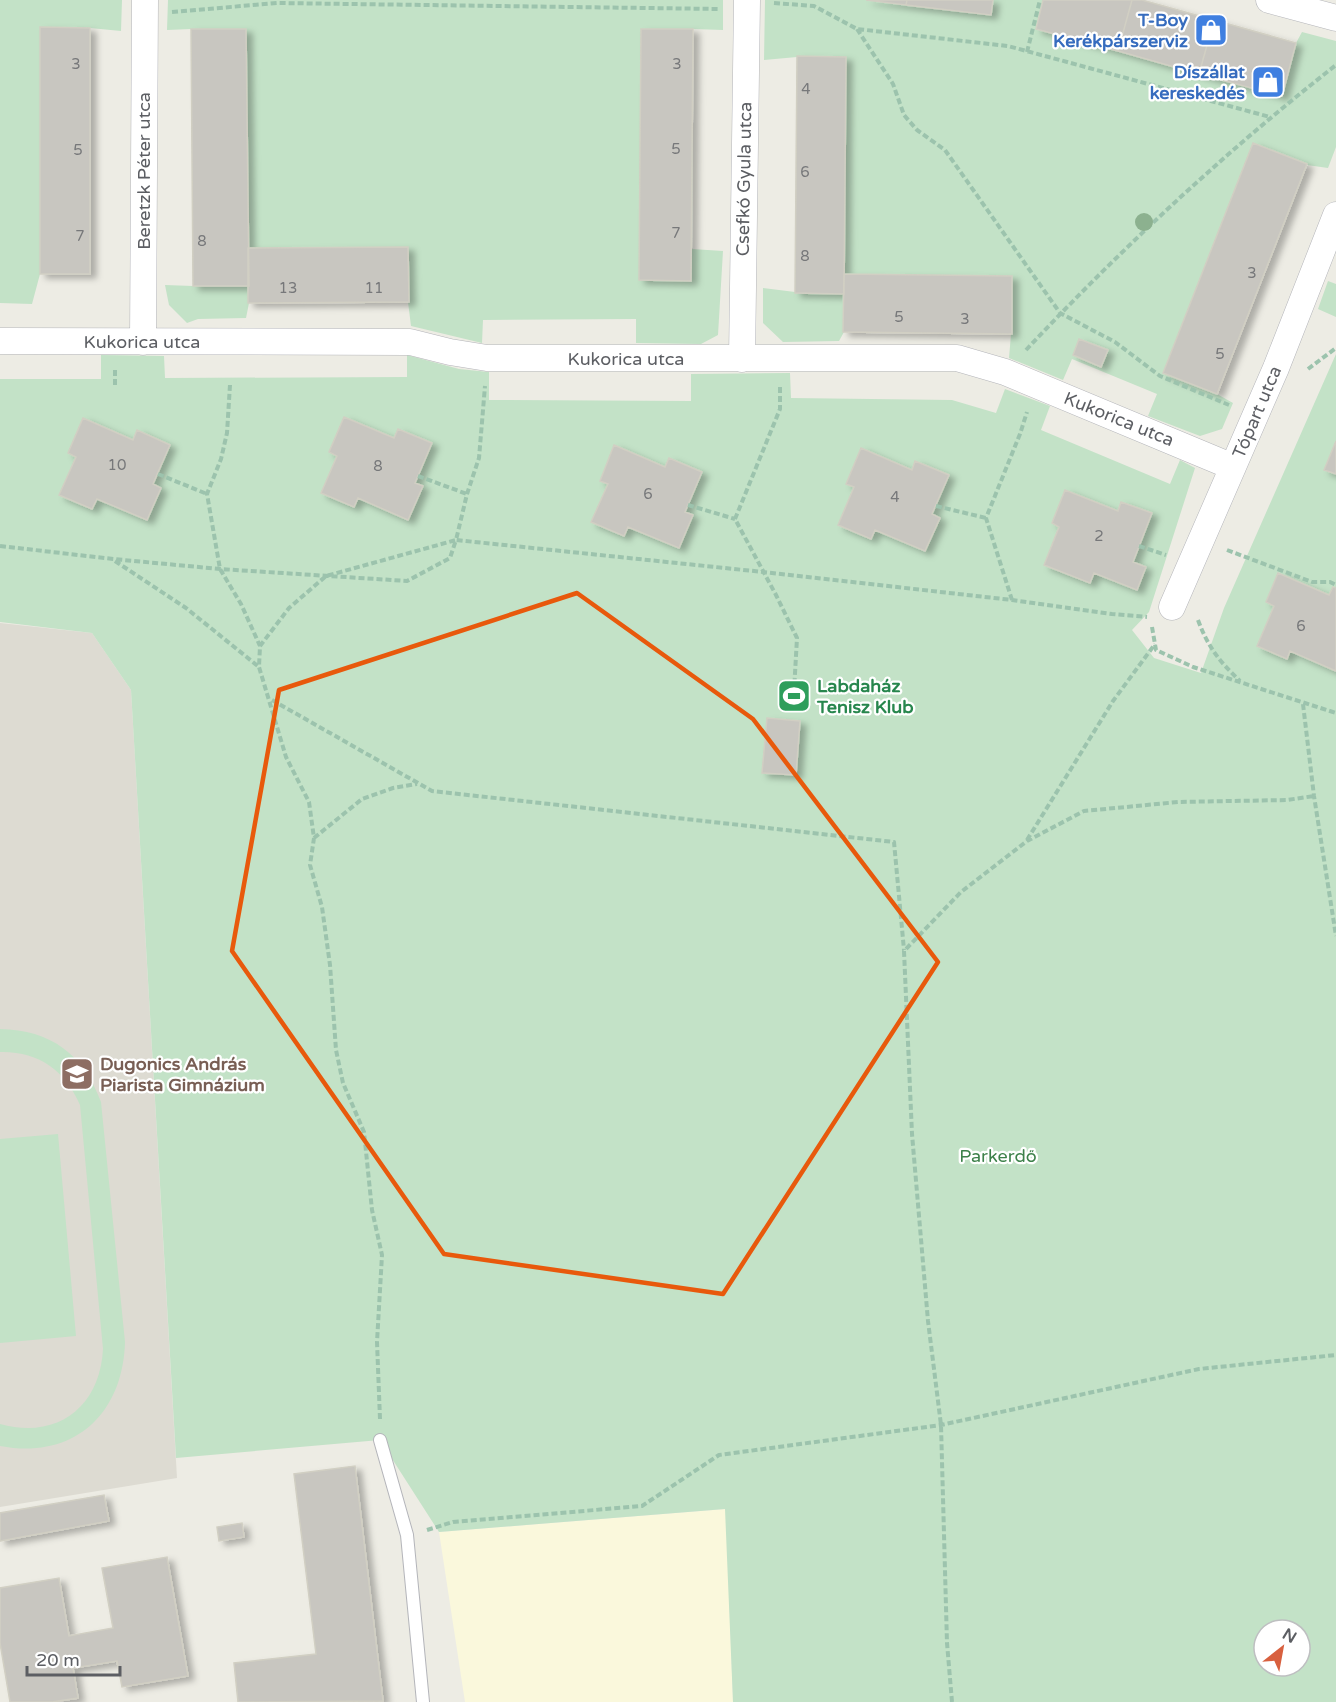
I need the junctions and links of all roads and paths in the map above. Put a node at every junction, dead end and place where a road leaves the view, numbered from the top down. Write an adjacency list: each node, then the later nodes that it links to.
1 (747, 0): 4 (path); 6 (path); 15 (street, Csefkó Gyula utca)
2 (1040, 0): 7 (path)
3 (1269, 0): 5 (street)
4 (145, 7): 13 (street, Beretzk Péter utca)
5 (1336, 18)
6 (857, 29): 7 (path); 11 (path)
7 (1027, 52): 9 (path)
8 (1336, 66): 9 (path)
9 (1270, 117): 11 (path)
10 (1336, 215): 20 (street, Tópart utca)
11 (1060, 313): 17 (path); 20 (path)
12 (0, 340): 13 (street, Kukorica utca)
13 (143, 342): 14 (street, Kukorica utca)
14 (487, 358): 15 (street, Kukorica utca); 25 (path)
15 (742, 359): 16 (street, Kukorica utca)
16 (779, 359): 17 (street, Kukorica utca); 29 (path)
17 (1005, 372): 19 (street, Kukorica utca)
18 (230, 385): 24 (path)
19 (1035, 385): 21 (street, Kukorica utca); 28 (path)
20 (1255, 415): 21 (street, Tópart utca)
21 (1233, 467): 31 (street, Tópart utca)
22 (158, 474): 24 (path)
23 (418, 476): 25 (path)
24 (207, 494): 36 (path)
25 (467, 494): 30 (path)
26 (688, 505): 29 (path)
27 (936, 506): 28 (path)
28 (986, 518): 41 (path)
29 (735, 519): 37 (path)
30 (456, 540): 37 (path); 38 (path); 38 (path)
31 (1201, 540): 39 (path); 40 (street, Tópart utca)
32 (0, 546): 35 (path)
33 (1139, 546): 34 (path)
34 (1175, 558)
35 (113, 559): 36 (path); 44 (path)
36 (220, 569): 38 (path); 43 (path)
37 (764, 572): 41 (path); 46 (path)
38 (326, 576): 43 (path)
39 (1336, 585)
40 (1176, 599): 45 (path)
41 (1012, 600): 42 (path)
42 (1155, 644): 45 (path); 53 (path)
43 (260, 646): 44 (path)
44 (260, 667): 47 (path)
45 (1242, 683): 48 (path)
46 (794, 691)
47 (271, 700): 50 (path); 52 (path)
48 (1303, 704): 49 (path); 51 (path)
49 (1336, 713)
50 (417, 784): 52 (path); 55 (path)
51 (1314, 796): 53 (path); 54 (path)
52 (314, 838): 58 (path)
53 (1027, 841): 55 (path)
54 (1336, 936)
55 (904, 951): 57 (path)
56 (1336, 1354): 57 (path)
57 (941, 1425): 59 (path); 61 (path)
58 (380, 1440): 59 (lane)
59 (407, 1535): 60 (lane)
60 (423, 1702)
61 (952, 1702)

